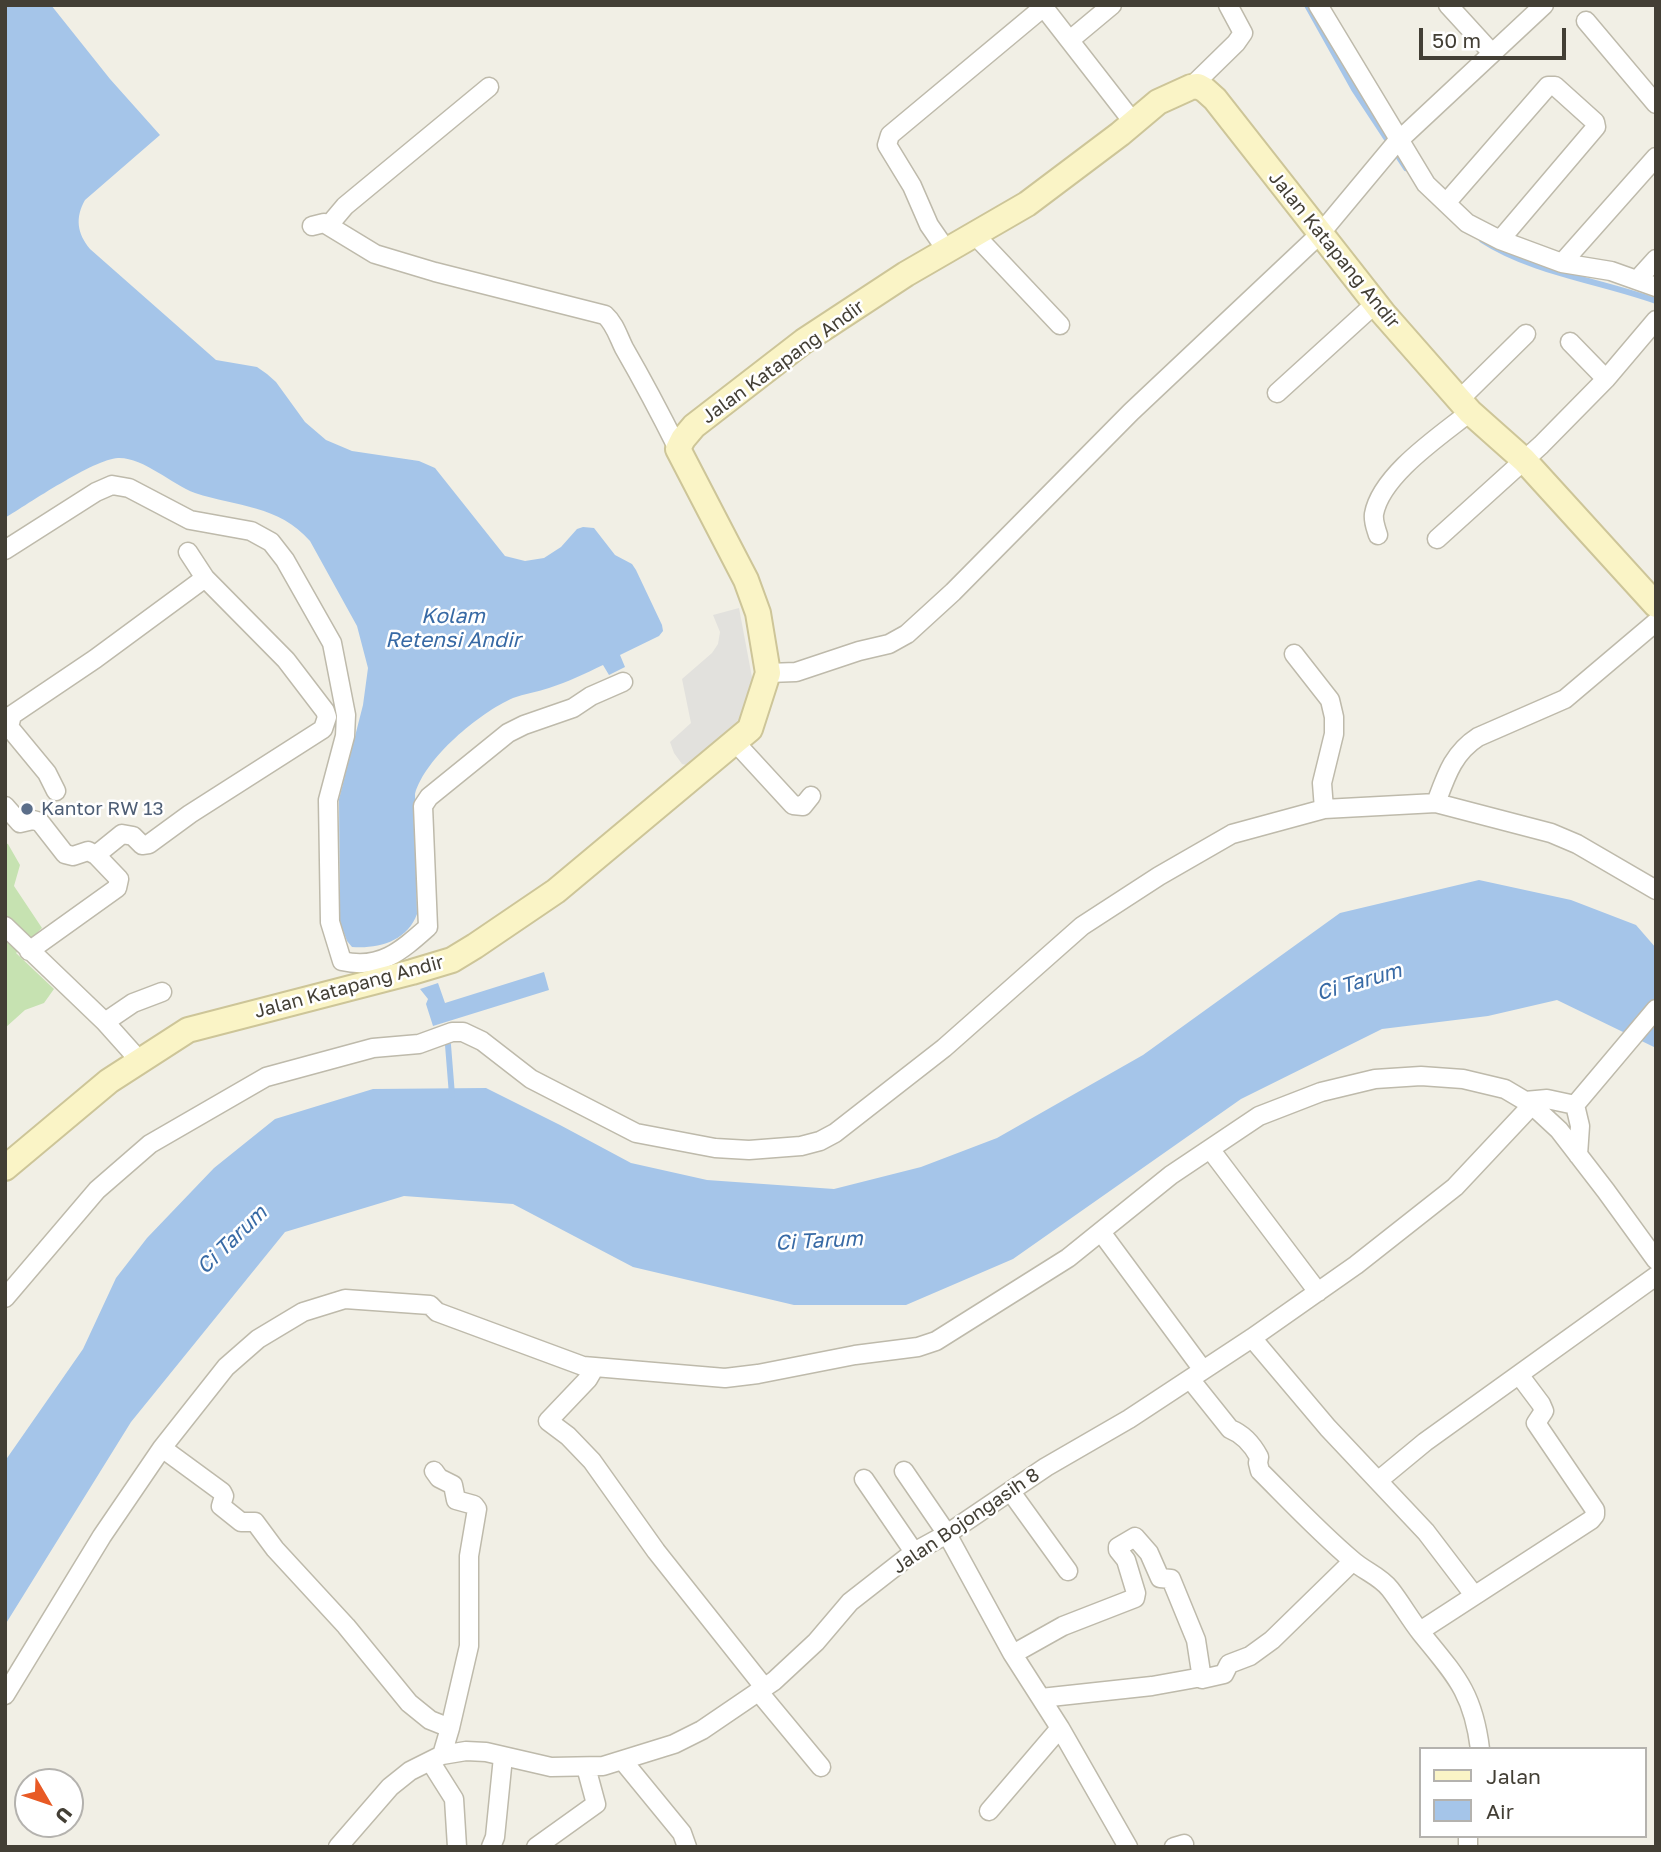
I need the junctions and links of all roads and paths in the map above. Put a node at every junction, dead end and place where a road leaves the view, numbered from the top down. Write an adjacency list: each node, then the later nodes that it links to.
1 (1112, 5): 8 (street)
2 (1228, 5): 11 (street)
3 (1318, 5): 14 (street)
4 (1448, 5): 9 (street)
5 (1544, 5): 9 (street)
6 (1044, 6): 8 (street); 20 (street)
7 (1586, 21): 12 (street)
8 (1070, 40): 13 (street)
9 (1492, 53): 14 (street)
10 (489, 87): 33 (street)
11 (1191, 87): 13 (street, Jalan Katapang Andir); 17 (street, Jalan Katapang Andir)
12 (1656, 104)
13 (1133, 121): 18 (street, Jalan Katapang Andir)
14 (1398, 141): 16 (street); 17 (street)
15 (1656, 157): 22 (street)
16 (1446, 203): 19 (street); 19 (street)
17 (1320, 234): 25 (street, Jalan Katapang Andir); 43 (street)
18 (975, 235): 20 (street, Jalan Katapang Andir); 27 (street)
19 (1500, 240): 22 (street)
20 (947, 251): 33 (street, Jalan Katapang Andir)
21 (1656, 259): 23 (street)
22 (1562, 263): 23 (street)
23 (1637, 280): 24 (street)
24 (1656, 288)
25 (1376, 303): 31 (street); 32 (street, Jalan Katapang Andir)
26 (1656, 320): 30 (street)
27 (1060, 325)
28 (1526, 334): 32 (street)
29 (1570, 342): 30 (street)
30 (1606, 379): 34 (street)
31 (1277, 393)
32 (1465, 405): 34 (street, Jalan Katapang Andir); 35 (street)
33 (678, 449): 43 (street, Jalan Katapang Andir)
34 (1524, 460): 36 (street); 40 (street, Jalan Katapang Andir)
35 (1378, 535)
36 (1437, 539)
37 (5, 550): 44 (street)
38 (188, 552): 39 (street)
39 (205, 578): 46 (street); 51 (street)
40 (1656, 605)
41 (1656, 622): 48 (street)
42 (1294, 654): 50 (street)
43 (768, 673): 45 (street, Jalan Katapang Andir)
44 (623, 682)
45 (735, 742): 47 (street); 58 (street, Jalan Katapang Andir)
46 (56, 791)
47 (811, 796)
48 (1436, 803): 50 (street); 52 (street)
49 (5, 806): 51 (street)
50 (1324, 809): 68 (street)
51 (96, 855): 54 (street)
52 (1656, 890)
53 (5, 926): 54 (street)
54 (29, 951): 57 (street)
55 (162, 992): 57 (street)
56 (1656, 1010): 60 (street)
57 (105, 1022): 58 (street)
58 (139, 1060): 63 (street, Jalan Katapang Andir)
59 (1529, 1103): 60 (street); 61 (street); 62 (street); 67 (street, Jalan Bojongasih 8)
60 (1575, 1105): 62 (street)
61 (1210, 1149): 64 (street); 67 (street)
62 (1578, 1155): 65 (street)
63 (5, 1168)
64 (1101, 1232): 70 (street); 71 (street)
65 (1656, 1260)
66 (1656, 1276): 72 (street)
67 (1318, 1292): 69 (street, Jalan Bojongasih 8)
68 (5, 1298)
69 (1252, 1338): 71 (street, Jalan Bojongasih 8); 77 (street)
70 (594, 1367): 73 (street); 87 (street)
71 (1197, 1374): 78 (street, Jalan Bojongasih 8); 81 (street)
72 (1520, 1376): 77 (street); 83 (street)
73 (162, 1448): 88 (street); 90 (street)
74 (433, 1471): 90 (street)
75 (904, 1471): 79 (street)
76 (864, 1479): 80 (street)
77 (1379, 1480): 83 (street)
78 (1011, 1492): 79 (street, Jalan Bojongasih 8); 82 (street)
79 (947, 1534): 80 (street, Jalan Bojongasih 8); 85 (street)
80 (914, 1552): 87 (street, Jalan Bojongasih 8)
81 (1353, 1561): 84 (street); 86 (street)
82 (1068, 1571)
83 (1474, 1594): 84 (street)
84 (1420, 1632): 92 (street)
85 (1013, 1654): 86 (street); 89 (street)
86 (1202, 1677): 89 (street)
87 (761, 1689): 95 (street, Jalan Bojongasih 8); 97 (street)
88 (5, 1695)
89 (1041, 1698): 91 (street)
90 (450, 1728): 94 (street)
91 (1060, 1728): 98 (street); 104 (street)
92 (1480, 1747)
93 (503, 1757): 94 (street, Jalan Bojongasih 8); 96 (street, Jalan Bojongasih 8); 101 (street)
94 (436, 1758): 99 (street, Jalan Bojongasih 8); 100 (street)
95 (622, 1761): 96 (street, Jalan Bojongasih 8); 103 (street)
96 (586, 1767): 102 (street)
97 (821, 1768)
98 (989, 1811)
99 (338, 1847)
100 (457, 1847)
101 (491, 1847)
102 (536, 1847)
103 (687, 1847)
104 (1128, 1847)

